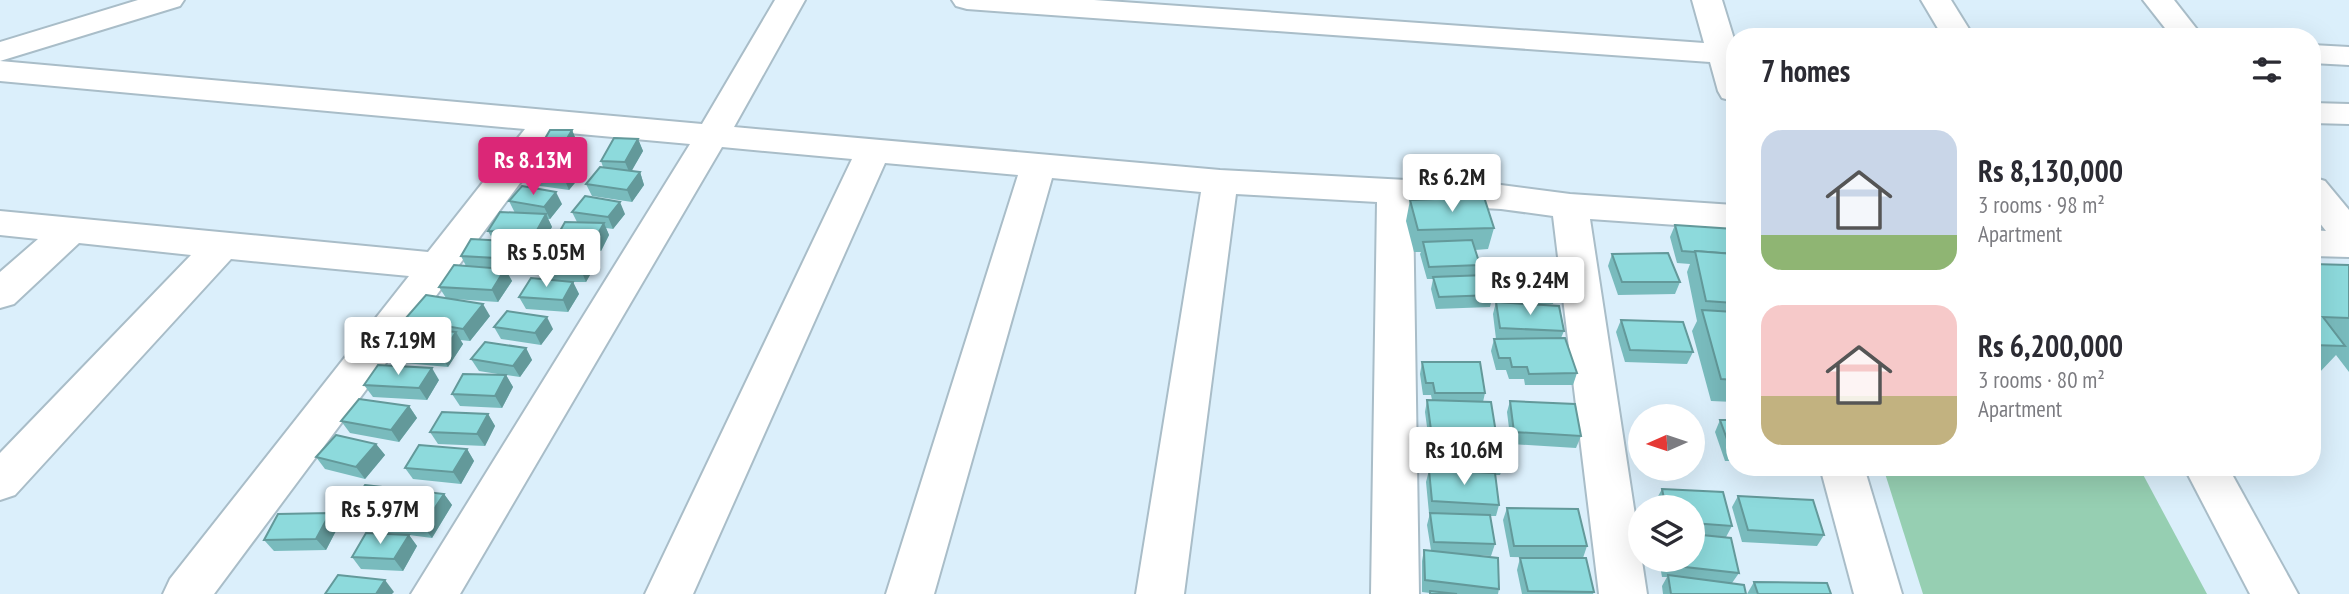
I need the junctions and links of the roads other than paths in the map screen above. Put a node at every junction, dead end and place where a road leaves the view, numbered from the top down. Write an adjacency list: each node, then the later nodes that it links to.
1 (114, 0): 8 (street)
2 (169, 0): 8 (street)
3 (790, 0): 20 (street)
4 (967, 0): 12 (street)
5 (1707, 0): 12 (street)
6 (1936, 0): 9 (street)
7 (2158, 0): 10 (street)
8 (90, 24): 11 (street)
9 (1953, 28)
10 (2181, 28)
11 (0, 52)
12 (1723, 54): 15 (street)
13 (2321, 54): 14 (street)
14 (2349, 56)
15 (1726, 64)
16 (0, 71): 19 (street)
17 (2321, 113): 18 (street)
18 (2349, 114)
19 (550, 120): 20 (street); 34 (street)
20 (712, 136): 21 (street); 40 (street)
21 (873, 151): 22 (street); 41 (street)
22 (1038, 166): 23 (street); 42 (street)
23 (1220, 182): 24 (street); 43 (street)
24 (1395, 192): 26 (street); 44 (street)
25 (2321, 200): 30 (street)
26 (1570, 206): 27 (street); 45 (street)
27 (1726, 216)
28 (0, 223): 29 (street)
29 (71, 230): 32 (street); 35 (street)
30 (2349, 235)
31 (2321, 243): 33 (street)
32 (222, 244): 34 (street); 38 (street)
33 (2349, 244)
34 (437, 266): 39 (street)
35 (0, 294)
36 (1845, 476): 46 (street)
37 (2211, 476): 47 (street)
38 (0, 482)
39 (187, 594)
40 (435, 594)
41 (669, 594)
42 (910, 594)
43 (1160, 594)
44 (1395, 594)
45 (1623, 594)
46 (1878, 594)
47 (2274, 594)

